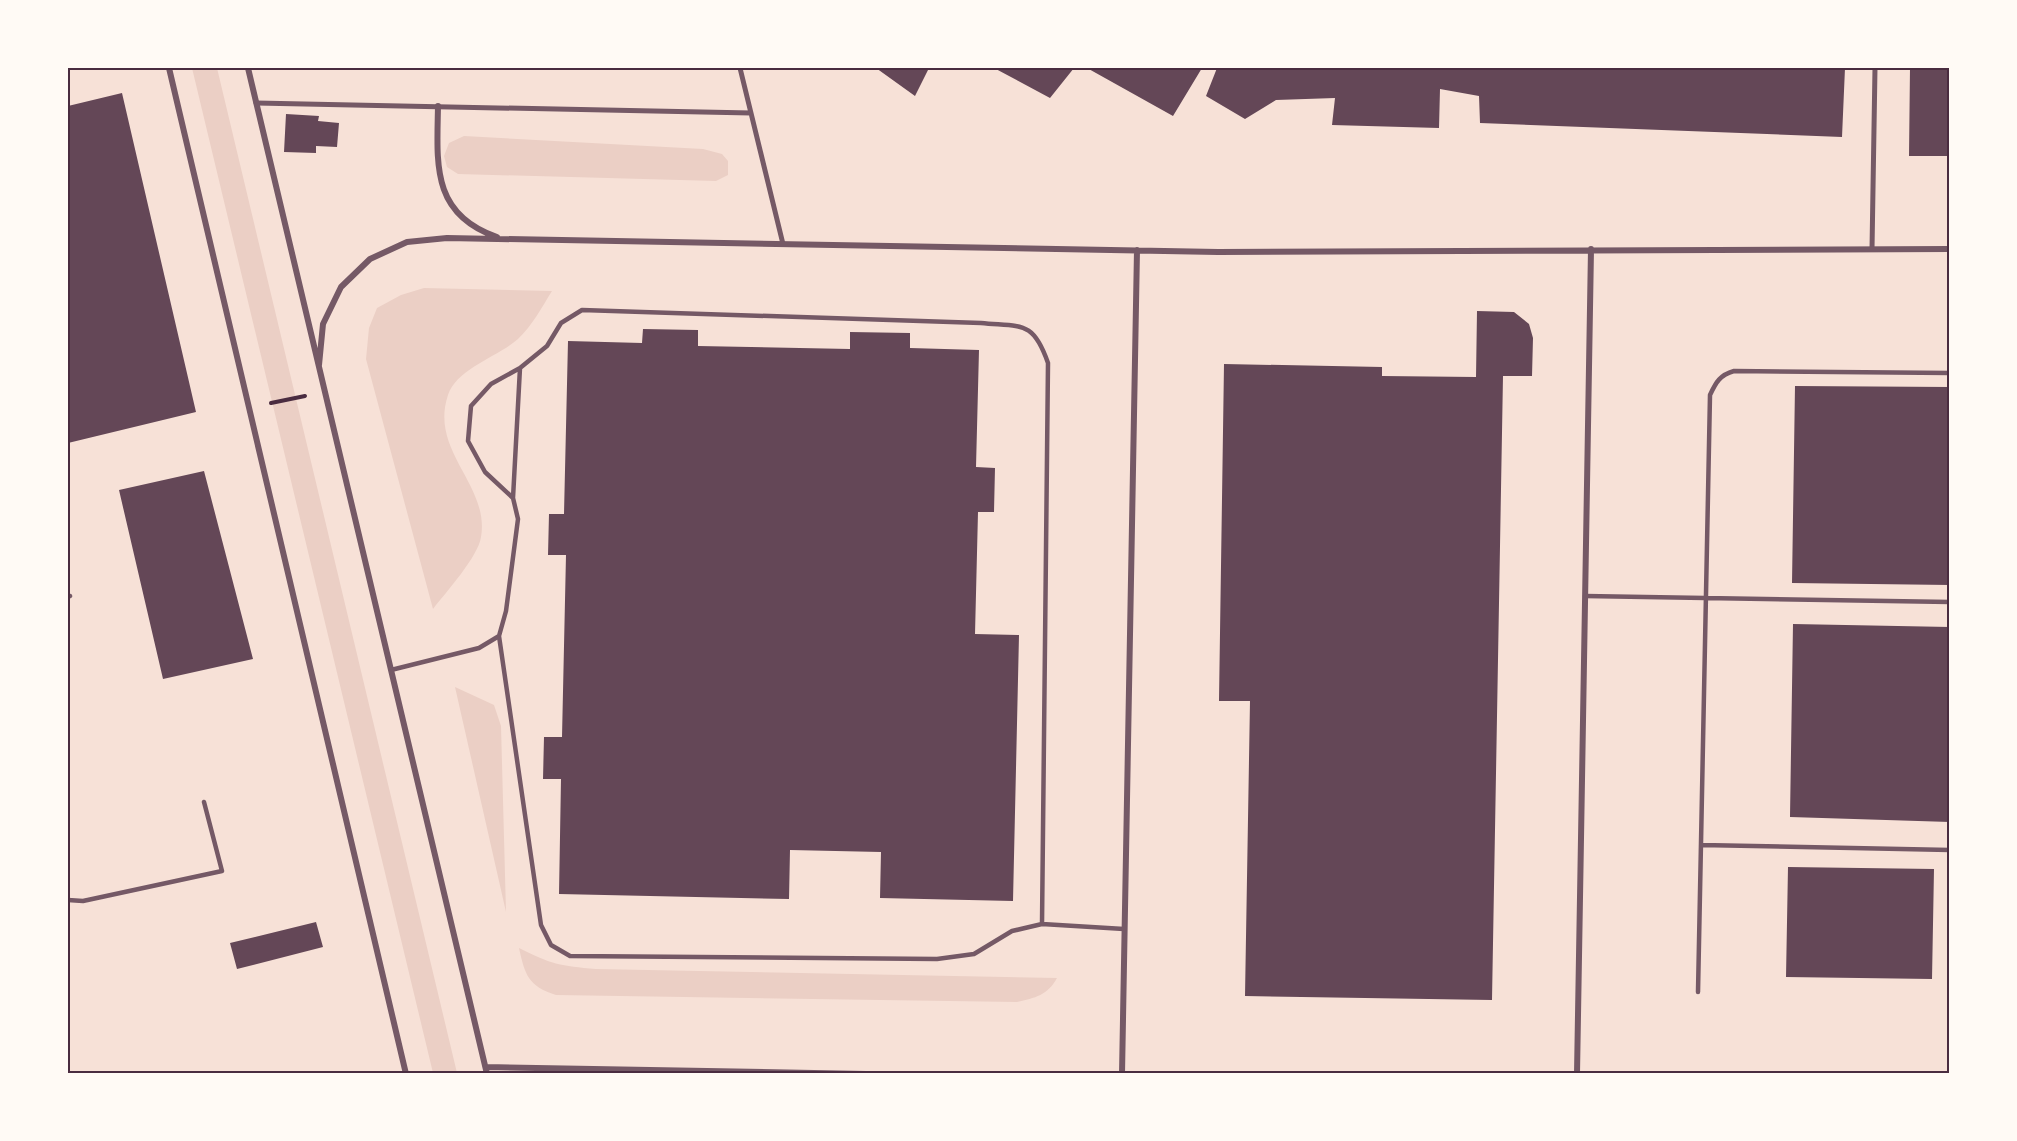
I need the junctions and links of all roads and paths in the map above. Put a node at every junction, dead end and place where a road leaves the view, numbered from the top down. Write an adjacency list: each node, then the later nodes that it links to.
1 (169, 68): 18 (street)
2 (248, 68): 5 (street)
3 (740, 68): 7 (street)
4 (1875, 68): 11 (street)
5 (256, 103): 6 (street); 14 (street)
6 (438, 106): 7 (street); 8 (street)
7 (751, 113): 9 (street)
8 (503, 239): 9 (street); 14 (street)
9 (783, 244): 13 (street)
10 (1591, 249): 11 (street); 13 (street); 20 (street)
11 (1872, 249): 12 (street)
12 (1950, 249)
13 (1137, 250): 30 (street)
14 (319, 365): 17 (street)
15 (520, 368): 19 (lane); 19 (lane); 29 (lane)
16 (1950, 373): 21 (lane)
17 (325, 392): 18 (path); 24 (street)
18 (250, 408): 33 (street)
19 (513, 498): 23 (lane)
20 (1585, 596): 21 (lane); 36 (street)
21 (1706, 598): 22 (lane); 26 (lane)
22 (1950, 602)
23 (499, 636): 24 (lane); 29 (lane)
24 (391, 670): 32 (street)
25 (204, 802): 28 (lane)
26 (1701, 844): 27 (lane); 31 (lane)
27 (1950, 850)
28 (68, 900)
29 (1042, 924): 30 (lane)
30 (1124, 929): 35 (street)
31 (1698, 992)
32 (486, 1070): 34 (street)
33 (406, 1074)
34 (866, 1074)
35 (1122, 1074)
36 (1576, 1074)

